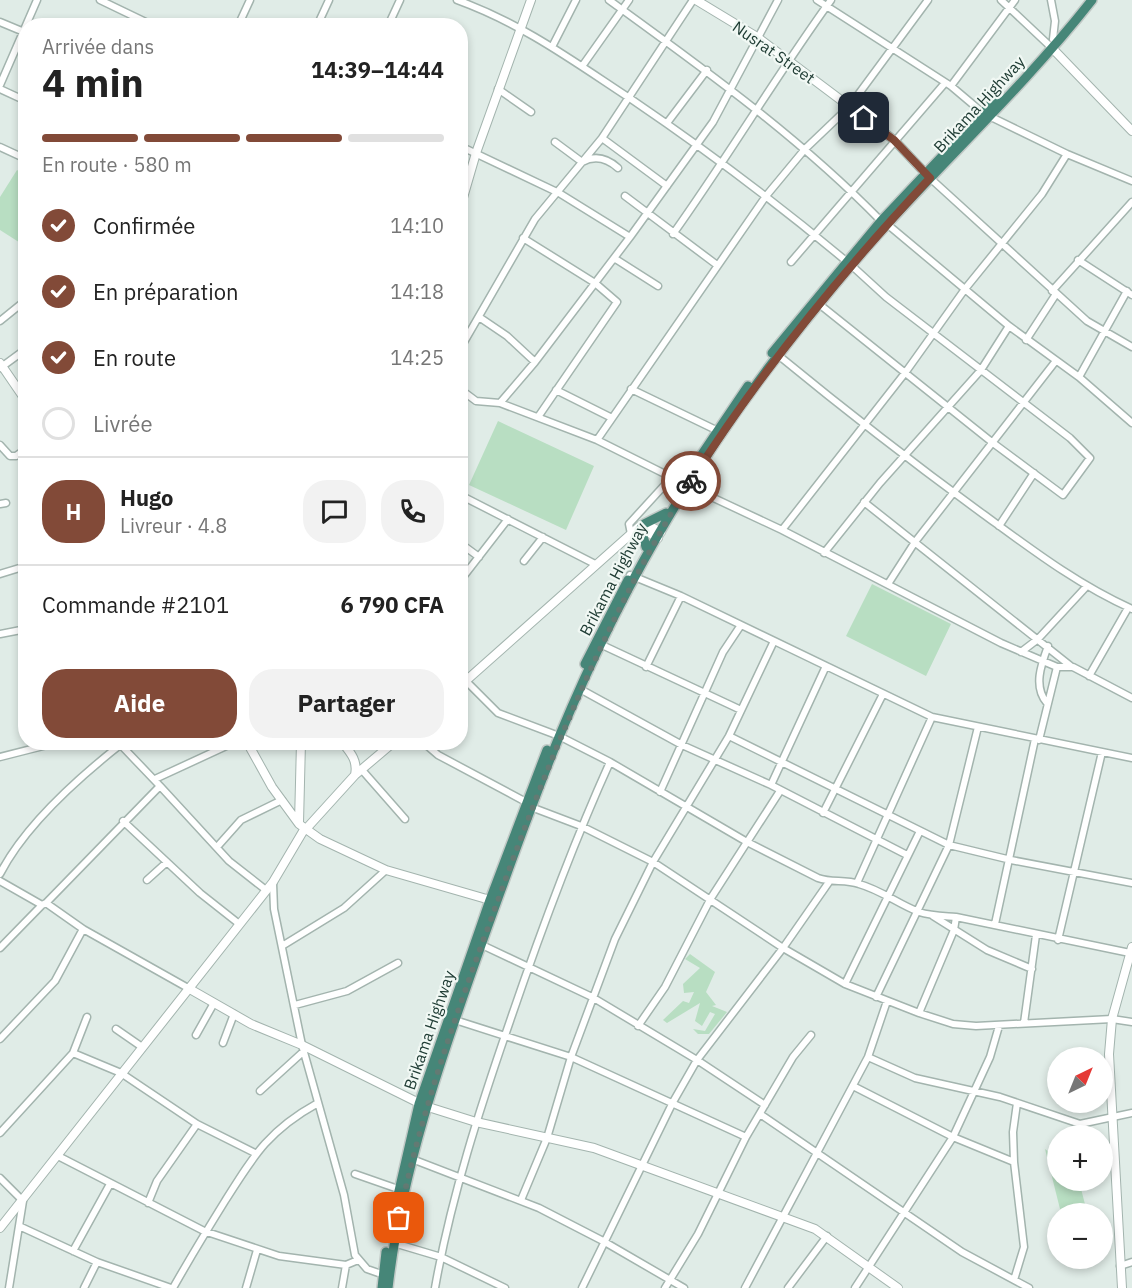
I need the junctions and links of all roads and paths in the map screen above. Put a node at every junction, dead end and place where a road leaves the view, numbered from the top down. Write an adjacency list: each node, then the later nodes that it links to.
1 (37, 0): 23 (street)
2 (100, 0): 24 (street)
3 (329, 0): 26 (street)
4 (400, 0): 27 (street)
5 (457, 0): 29 (street)
6 (531, 0): 29 (street)
7 (576, 0): 34 (street)
8 (609, 0): 22 (street)
9 (629, 0): 22 (street)
10 (695, 0): 31 (street, Nusrat Street); 32 (street)
11 (778, 0): 31 (street)
12 (817, 0): 20 (street)
13 (928, 0): 36 (street)
14 (1001, 0): 21 (street)
15 (1015, 0): 21 (street)
16 (1051, 0): 33 (street)
17 (1084, 0): 33 (highway, Brikama Highway)
18 (1092, 0): 33 (highway, Brikama Highway)
19 (247, 1): 25 (street)
20 (829, 3): 36 (street); 37 (street)
21 (1011, 8): 33 (street); 40 (street)
22 (622, 9): 32 (street); 38 (street)
23 (30, 18)
24 (137, 18)
25 (241, 18)
26 (321, 18)
27 (392, 18)
28 (0, 22): 30 (street)
29 (520, 27): 34 (street); 43 (street)
30 (18, 30)
31 (757, 37): 37 (street, Nusrat Street); 42 (street)
32 (666, 39): 39 (street); 45 (street)
33 (1051, 43): 49 (highway, Brikama Highway); 51 (street)
34 (553, 45): 38 (street)
35 (18, 46): 41 (street)
36 (890, 48): 40 (street); 46 (street)
37 (787, 60): 46 (street, Nusrat Street); 47 (street)
38 (583, 65): 45 (street)
39 (707, 70): 42 (street); 50 (street)
40 (948, 84): 49 (street); 53 (street)
41 (0, 87): 44 (street)
42 (730, 88): 47 (street); 55 (street)
43 (498, 89): 48 (street); 59 (street)
44 (18, 97)
45 (629, 99): 50 (street); 52 (street)
46 (849, 107): 53 (street, Nusrat Street); 57 (street)
47 (756, 111): 57 (street); 63 (street)
48 (531, 112)
49 (986, 114): 60 (street); 65 (highway, Brikama Highway)
50 (667, 123): 55 (street)
51 (1132, 131)
52 (602, 138): 62 (street); 68 (street)
53 (894, 140): 65 (street, Nusrat Street); 69 (street)
54 (555, 142): 62 (street)
55 (697, 145): 63 (street); 68 (street)
56 (0, 147): 61 (street)
57 (805, 149): 69 (street); 72 (street)
58 (468, 150): 59 (street)
59 (476, 153): 66 (street); 70 (street)
60 (1067, 154): 67 (street); 80 (street)
61 (18, 155)
62 (582, 162): 64 (street); 70 (street)
63 (723, 164): 72 (street); 76 (street)
64 (618, 168)
65 (928, 176): 75 (highway, Brikama Highway); 80 (street)
66 (468, 180)
67 (1132, 181)
68 (667, 186): 74 (street)
69 (851, 190): 75 (street); 77 (street)
70 (558, 193): 78 (street); 79 (street)
71 (625, 196): 74 (street)
72 (766, 196): 77 (street); 85 (street)
73 (1132, 202): 82 (street)
74 (647, 214): 76 (street); 78 (street)
75 (884, 223): 84 (highway, Brikama Highway); 88 (street)
76 (673, 234): 85 (street)
77 (814, 234): 83 (street); 84 (street)
78 (630, 237): 81 (street)
79 (523, 238): 86 (street); 93 (street)
80 (1003, 244): 88 (street); 89 (street)
81 (614, 258): 86 (street); 87 (street)
82 (1078, 260): 89 (street); 90 (street)
83 (791, 262)
84 (849, 263): 91 (highway, Brikama Highway); 97 (street); 120 (highway, Brikama Highway)
85 (717, 265): 109 (street)
86 (595, 283): 103 (street); 111 (street)
87 (658, 286)
88 (965, 289): 95 (street); 97 (street)
89 (1054, 293): 96 (street); 99 (street)
90 (1129, 293): 96 (street)
91 (819, 304): 102 (highway, Brikama Highway); 107 (street)
92 (18, 306): 94 (street)
93 (479, 317): 98 (street); 103 (street)
94 (0, 321)
95 (1009, 326): 99 (street); 106 (street)
96 (1104, 332): 100 (street); 108 (street)
97 (935, 334): 106 (street); 107 (street)
98 (468, 336)
99 (1026, 340): 104 (street)
100 (1132, 347)
101 (18, 354): 105 (street)
102 (778, 356): 119 (street); 128 (highway, Brikama Highway)
103 (535, 362): 113 (street)
104 (1055, 362): 108 (street); 114 (street)
105 (1, 366): 110 (street)
106 (981, 370): 114 (street); 115 (street)
107 (905, 373): 115 (street); 119 (street)
108 (1079, 377): 118 (street)
109 (631, 389): 117 (street); 120 (street)
110 (18, 390)
111 (556, 390): 116 (street); 117 (street)
112 (468, 395): 113 (street)
113 (500, 403): 116 (street)
114 (1024, 404): 122 (street); 126 (street)
115 (947, 406): 122 (street); 125 (street)
116 (538, 417): 121 (street)
117 (612, 418): 121 (street)
118 (1132, 423)
119 (864, 424): 125 (street); 136 (street)
120 (716, 430): 128 (highway, Brikama Highway)
121 (597, 440): 127 (street)
122 (993, 444): 126 (street); 129 (street)
123 (0, 445): 124 (street)
124 (18, 455)
125 (903, 456): 129 (street); 131 (street)
126 (1034, 473): 134 (street)
127 (671, 478): 128 (street); 137 (street)
128 (686, 485): 132 (highway, Brikama Highway); 136 (street); 138 (highway, Brikama Highway)
129 (954, 492): 134 (street); 140 (street)
130 (468, 499): 133 (street)
131 (864, 502): 140 (street); 143 (street)
132 (666, 513): 135 (highway); 138 (highway, Brikama Highway)
133 (508, 519): 139 (street); 144 (street)
134 (999, 526): 152 (street)
135 (641, 527): 137 (street); 138 (street); 141 (highway)
136 (782, 530): 143 (street)
137 (631, 534): 146 (street)
138 (657, 534): 141 (highway, Brikama Highway); 150 (highway, Brikama Highway)
139 (543, 537): 145 (street); 146 (street)
140 (915, 542): 151 (street); 158 (street)
141 (646, 547): 150 (highway, Brikama Highway)
142 (468, 549): 144 (street)
143 (824, 553): 151 (street)
144 (479, 557): 148 (street)
145 (524, 561)
146 (595, 564): 169 (street)
147 (18, 568): 149 (street)
148 (468, 571)
149 (0, 574)
150 (633, 576): 153 (street); 160 (highway, Brikama Highway); 179 (highway, Brikama Highway)
151 (888, 584): 162 (street)
152 (1086, 587): 154 (street); 158 (street)
153 (681, 597): 155 (street); 165 (street)
154 (1130, 608): 168 (street)
155 (741, 625): 159 (street); 172 (street)
156 (18, 631): 157 (street)
157 (0, 634)
158 (1038, 639): 161 (street); 162 (street)
159 (774, 641): 164 (street); 176 (street)
160 (602, 645): 165 (street); 171 (highway, Brikama Highway)
161 (1047, 646): 163 (street); 167 (street)
162 (1021, 652): 163 (street)
163 (1042, 662): 166 (street); 175 (street)
164 (826, 666): 173 (street); 197 (street)
165 (646, 667): 172 (street)
166 (1057, 667): 167 (street); 175 (street)
167 (1073, 667): 168 (street)
168 (1089, 676): 174 (street)
169 (468, 678)
170 (468, 687): 179 (street)
171 (580, 689): 179 (highway, Brikama Highway); 182 (street)
172 (704, 694): 176 (street); 182 (street)
173 (883, 694): 177 (street); 202 (street)
174 (1132, 697)
175 (1047, 703): 181 (street)
176 (741, 710): 180 (street)
177 (932, 717): 178 (street); 209 (street)
178 (978, 728): 181 (street); 217 (street)
179 (556, 735): 196 (street); 206 (highway, Brikama Highway)
180 (729, 736): 195 (street); 197 (street)
181 (1037, 740): 192 (street); 220 (street)
182 (682, 745): 195 (street); 204 (street)
183 (28, 750): 193 (street)
184 (113, 750): 225 (street)
185 (125, 750): 199 (street)
186 (218, 750): 199 (street)
187 (252, 750): 205 (street)
188 (301, 750): 213 (street)
189 (348, 750): 198 (street)
190 (384, 750): 198 (street)
191 (432, 750): 206 (street)
192 (1102, 752): 194 (street); 224 (street)
193 (0, 757)
194 (1132, 758)
195 (716, 759): 200 (street); 207 (street)
196 (610, 762): 204 (street); 212 (street)
197 (782, 763): 200 (street); 202 (street)
198 (358, 772): 210 (street); 213 (street)
199 (155, 779): 201 (street)
200 (771, 785): 203 (street)
201 (159, 786): 211 (street); 218 (street)
202 (835, 788): 208 (street); 209 (street)
203 (780, 791): 208 (street); 216 (street)
204 (660, 792): 207 (street)
205 (282, 800): 213 (street); 218 (street)
206 (529, 805): 212 (street); 235 (highway, Brikama Highway); 246 (highway, Brikama Highway)
207 (686, 807): 216 (street); 222 (street)
208 (823, 813): 215 (street)
209 (888, 813): 214 (street); 215 (street)
210 (405, 819)
211 (123, 821): 221 (street); 236 (street)
212 (581, 826): 222 (street); 252 (street)
213 (303, 827): 223 (street); 228 (street)
214 (920, 831): 217 (street); 219 (street)
215 (876, 838): 219 (street); 230 (street)
216 (747, 842): 229 (street); 234 (street)
217 (949, 845): 220 (street); 237 (street)
218 (217, 847): 232 (street)
219 (907, 855): 233 (street)
220 (1011, 860): 224 (street); 241 (street)
221 (167, 862): 226 (street); 240 (street)
222 (653, 862): 234 (street); 256 (street)
223 (387, 870): 235 (street); 247 (street)
224 (1074, 873): 231 (street); 245 (street)
225 (0, 874)
226 (147, 880)
227 (0, 881): 236 (street)
228 (273, 882): 232 (street); 247 (street)
229 (829, 882): 230 (street); 249 (street)
230 (857, 883): 233 (street)
231 (1132, 883)
232 (266, 890): 240 (street)
233 (887, 894): 237 (street); 254 (street)
234 (711, 898): 249 (street); 268 (street)
235 (490, 900): 289 (highway, Brikama Highway)
236 (44, 904): 242 (street); 248 (street)
237 (918, 912): 238 (street); 257 (street)
238 (933, 915): 239 (street); 243 (street)
239 (956, 916): 241 (street); 243 (street)
240 (238, 923): 255 (street)
241 (995, 924): 244 (street)
242 (83, 929): 255 (street); 274 (street)
243 (954, 930): 253 (street); 261 (street)
244 (1036, 935): 245 (street); 253 (street)
245 (1058, 940): 250 (street)
246 (482, 945): 252 (street); 265 (highway, Brikama Highway)
247 (282, 946): 260 (street)
248 (0, 948)
249 (783, 948): 254 (street); 281 (street)
250 (1131, 949): 264 (street)
251 (398, 963): 260 (street)
252 (528, 968): 256 (street); 273 (street)
253 (1032, 969): 267 (street)
254 (845, 984): 257 (street)
255 (188, 988): 259 (street); 276 (street)
256 (592, 997): 268 (street); 279 (street)
257 (876, 997): 258 (street)
258 (887, 1001): 261 (street); 280 (street)
259 (214, 1003): 262 (street); 271 (street)
260 (295, 1005): 277 (street)
261 (919, 1013): 269 (street)
262 (234, 1014): 275 (street); 277 (street)
263 (87, 1017): 278 (street)
264 (1112, 1019): 266 (street); 267 (street); 293 (street)
265 (455, 1020): 273 (street); 289 (highway, Brikama Highway)
266 (1132, 1022)
267 (1024, 1023): 269 (street)
268 (638, 1026): 281 (street)
269 (999, 1026): 285 (street)
270 (116, 1029): 276 (street)
271 (196, 1035)
272 (811, 1035): 290 (street)
273 (505, 1036): 279 (street); 294 (street)
274 (0, 1039)
275 (223, 1043)
276 (141, 1047): 282 (street)
277 (303, 1048): 284 (street); 287 (street); 289 (street)
278 (73, 1053): 282 (street); 296 (street)
279 (571, 1057): 286 (street); 299 (street)
280 (868, 1057): 283 (street); 285 (street)
281 (697, 1060): 286 (street); 290 (street)
282 (121, 1073): 295 (street); 302 (street)
283 (853, 1086): 298 (street); 300 (street)
284 (260, 1090)
285 (975, 1091): 288 (street); 298 (street)
286 (673, 1102): 297 (street); 305 (street)
287 (318, 1103): 301 (street); 326 (street)
288 (1017, 1103): 293 (street); 304 (street)
289 (422, 1105): 294 (street); 303 (highway, Brikama Highway); 310 (highway, Brikama Highway)
290 (765, 1105): 292 (street)
291 (1132, 1113): 293 (street)
292 (760, 1114): 297 (street); 300 (street)
293 (1112, 1117): 330 (street)
294 (476, 1122): 299 (street); 308 (street)
295 (197, 1124): 301 (street); 314 (street)
296 (0, 1132)
297 (746, 1137): 311 (street)
298 (953, 1137): 304 (street); 315 (street)
299 (547, 1138): 305 (street); 312 (street)
300 (817, 1152): 315 (street); 316 (street)
301 (255, 1153): 319 (street)
302 (58, 1156): 309 (street); 313 (street)
303 (412, 1159): 308 (street); 322 (highway, Brikama Highway)
304 (1014, 1162): 334 (street)
305 (641, 1165): 311 (street); 321 (street)
306 (356, 1174): 310 (street)
307 (0, 1178): 313 (street)
308 (461, 1179): 312 (street); 325 (street)
309 (110, 1184): 314 (street); 324 (street)
310 (398, 1189): 332 (highway, Brikama Highway)
311 (720, 1193): 316 (street); 333 (street)
312 (521, 1200): 321 (street)
313 (23, 1201): 317 (street); 318 (street)
314 (148, 1203): 319 (street)
315 (905, 1214): 331 (street); 334 (street)
316 (783, 1215): 320 (street); 347 (street)
317 (19, 1226): 324 (street); 335 (street)
318 (0, 1228)
319 (204, 1231): 323 (street); 337 (street)
320 (827, 1236): 331 (street); 348 (street)
321 (603, 1241): 333 (street); 344 (street)
322 (394, 1243): 325 (street); 332 (highway, Brikama Highway)
323 (257, 1250): 329 (street); 338 (street)
324 (73, 1251): 327 (street)
325 (441, 1257): 342 (street); 343 (street)
326 (358, 1260): 329 (street); 332 (street)
327 (97, 1262): 336 (street); 337 (street)
328 (1132, 1262): 330 (street)
329 (346, 1264): 339 (street)
330 (1120, 1266): 352 (street)
331 (871, 1267): 349 (street); 350 (street)
332 (386, 1276): 340 (highway, Brikama Highway); 341 (highway, Brikama Highway)
333 (670, 1278): 345 (street); 346 (street)
334 (1014, 1280): 351 (street)
335 (9, 1288)
336 (84, 1288)
337 (172, 1288)
338 (246, 1288)
339 (342, 1288)
340 (382, 1288)
341 (388, 1288)
342 (435, 1288)
343 (505, 1288)
344 (582, 1288)
345 (665, 1288)
346 (684, 1288)
347 (745, 1288)
348 (788, 1288)
349 (855, 1288)
350 (898, 1288)
351 (1029, 1288)
352 (1122, 1288)

